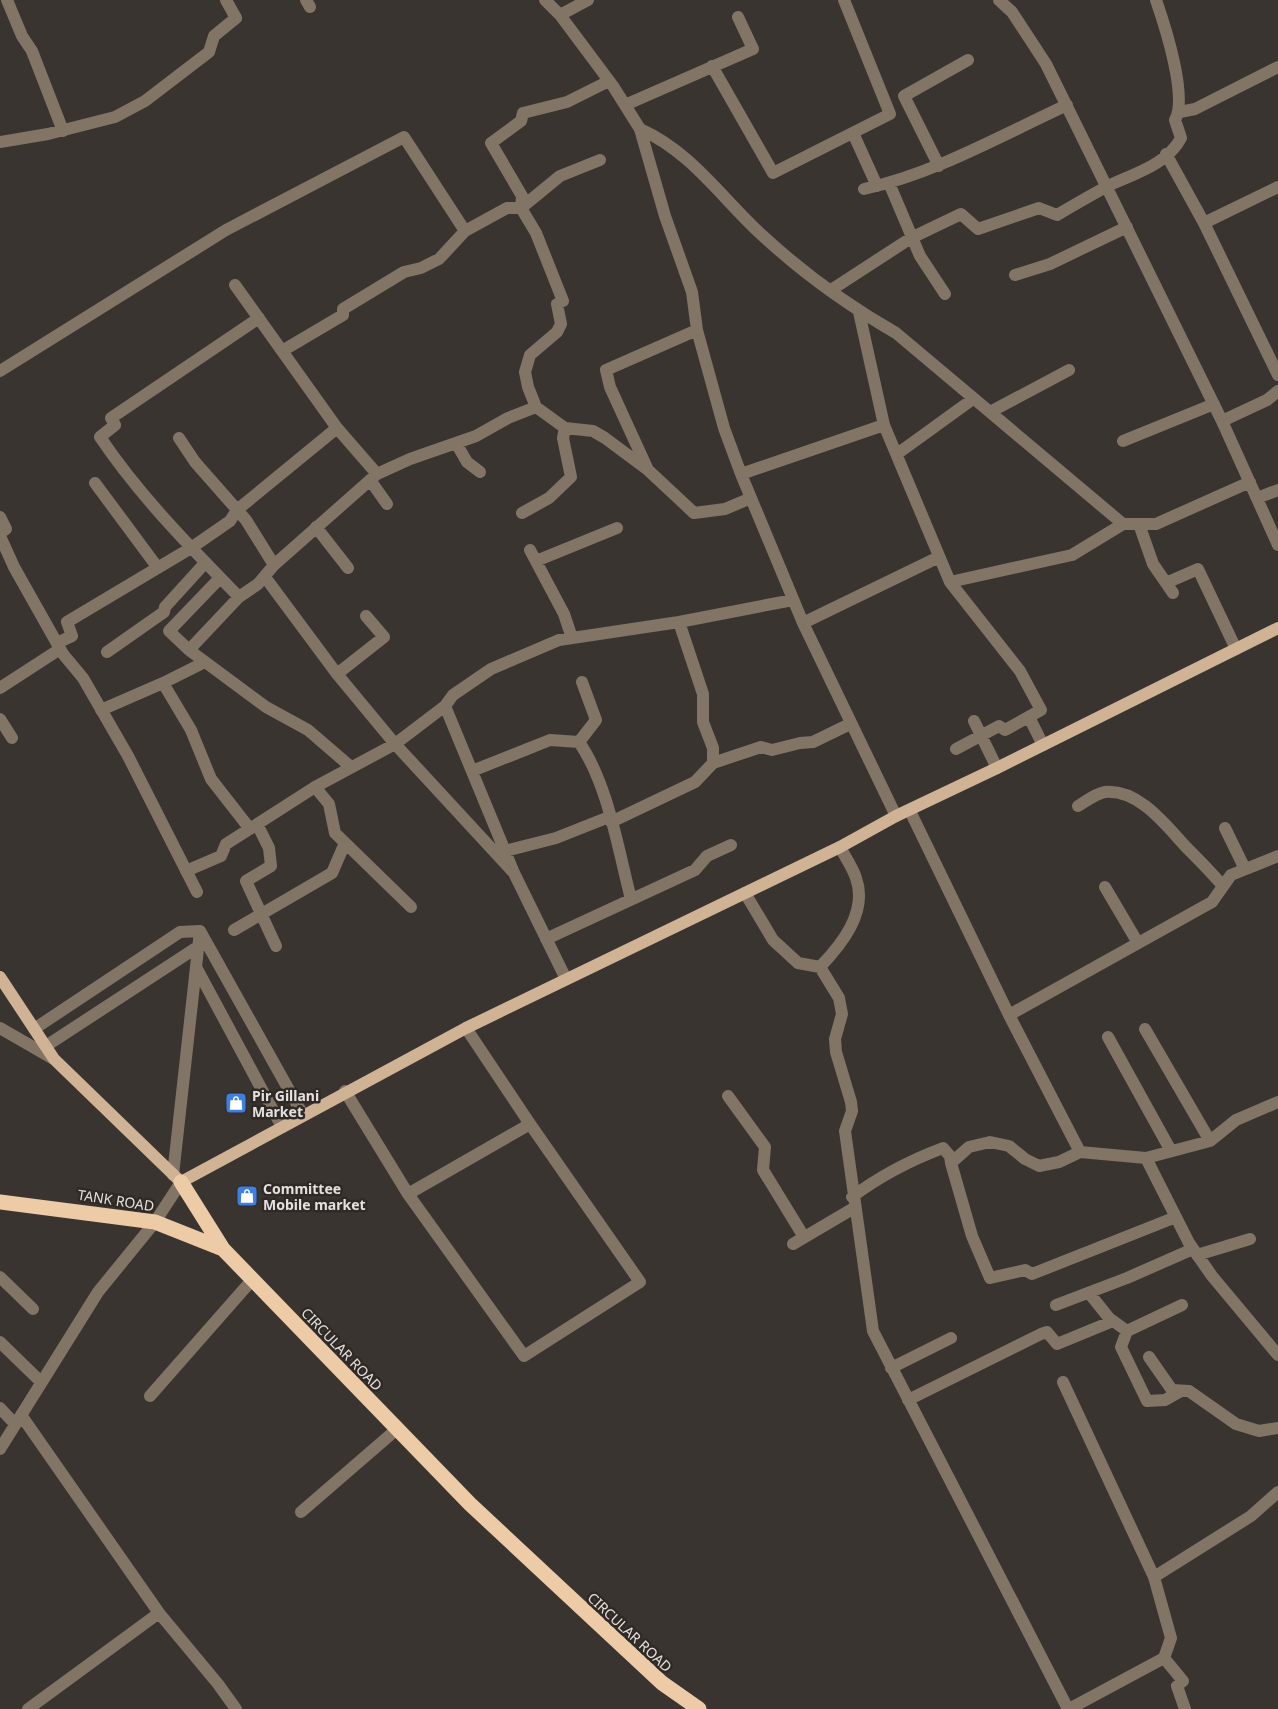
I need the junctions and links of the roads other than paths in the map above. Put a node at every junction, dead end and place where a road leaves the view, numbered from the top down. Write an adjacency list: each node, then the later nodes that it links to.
1 (7, 0): 18 (street)
2 (226, 0): 18 (street)
3 (545, 0): 8 (street)
4 (588, 0): 8 (street)
5 (844, 0): 19 (street)
6 (999, 0): 15 (street)
7 (1156, 0): 16 (street)
8 (560, 15): 13 (street)
9 (738, 17): 11 (street)
10 (968, 60): 23 (street)
11 (712, 66): 14 (street); 19 (street)
12 (1278, 67): 16 (street)
13 (609, 81): 14 (street); 27 (street)
14 (625, 105): 17 (street)
15 (1066, 105): 23 (street); 25 (street)
16 (1180, 112): 21 (street)
17 (640, 129): 34 (street); 38 (street)
18 (63, 131): 20 (street)
19 (853, 133): 24 (street)
20 (0, 142)
21 (1166, 154): 25 (street); 28 (street)
22 (600, 160): 27 (street)
23 (939, 166): 24 (street)
24 (877, 186): 31 (street)
25 (1107, 186): 29 (street); 31 (street)
26 (1278, 187): 28 (street)
27 (521, 208): 30 (street); 46 (street)
28 (1204, 223): 42 (street)
29 (1127, 227): 32 (street); 45 (street)
30 (465, 231): 39 (street); 41 (street)
31 (911, 238): 34 (street); 35 (street)
32 (1015, 275)
33 (235, 285): 37 (street)
34 (831, 290): 36 (street)
35 (945, 294)
36 (859, 312): 44 (street); 49 (street)
37 (258, 318): 39 (street); 75 (street)
38 (697, 330): 56 (street); 58 (street)
39 (282, 352): 50 (street)
40 (1069, 370): 47 (street)
41 (0, 371)
42 (1278, 375)
43 (1278, 391): 48 (street)
44 (973, 399): 47 (street); 55 (street)
45 (1214, 404): 48 (street); 53 (street)
46 (536, 407): 51 (street); 54 (street)
47 (990, 412): 69 (street)
48 (1222, 421): 60 (street)
49 (884, 425): 55 (street); 58 (street)
50 (337, 428): 59 (street); 66 (street)
51 (565, 428): 56 (street); 67 (street)
52 (179, 438): 66 (street)
53 (1123, 441)
54 (456, 443): 57 (street); 59 (street)
55 (896, 454): 76 (street)
56 (648, 470): 63 (street)
57 (480, 472)
58 (741, 474): 63 (street)
59 (374, 477): 65 (street); 71 (street)
60 (1250, 482): 64 (street); 70 (street)
61 (95, 483): 79 (street)
62 (1278, 490): 64 (street)
63 (751, 498): 85 (street)
64 (1257, 498): 74 (street)
65 (387, 504)
66 (237, 510): 75 (street); 78 (street)
67 (522, 513)
68 (0, 517): 73 (street)
69 (1123, 524): 70 (street); 83 (street)
70 (1139, 524): 92 (street)
71 (316, 527): 78 (street); 80 (street)
72 (617, 528): 90 (street)
73 (0, 534): 91 (street)
74 (1278, 545)
75 (191, 548): 77 (street); 79 (street)
76 (939, 557): 83 (street); 88 (street)
77 (206, 563): 82 (street); 94 (street)
78 (274, 566): 81 (street)
79 (158, 568): 91 (street)
80 (348, 568)
81 (265, 577): 84 (street); 96 (street)
82 (220, 578): 84 (street); 93 (street)
83 (950, 582): 102 (street)
84 (238, 597): 93 (street)
85 (793, 600): 87 (street); 88 (street)
86 (366, 616): 96 (street)
87 (679, 622): 90 (street); 112 (street)
88 (803, 623): 105 (street)
89 (1278, 628): 92 (main road)
90 (572, 638): 100 (street)
91 (59, 646): 99 (street); 101 (street)
92 (1236, 649): 110 (main road)
93 (189, 650): 95 (street)
94 (107, 652)
95 (205, 662): 98 (street); 113 (street)
96 (337, 674): 109 (street)
97 (582, 682): 108 (street)
98 (163, 683): 101 (street); 121 (street)
99 (1, 684)
100 (445, 706): 109 (street); 115 (street)
101 (101, 710): 129 (street)
102 (1029, 717): 106 (street); 110 (street)
103 (0, 719): 107 (street)
104 (974, 720): 106 (street)
105 (850, 724): 112 (street); 119 (street)
106 (982, 736): 111 (street); 114 (street)
107 (12, 738)
108 (579, 742): 115 (street); 120 (street)
109 (395, 744): 113 (street); 130 (street)
110 (1044, 745): 114 (main road)
111 (956, 749)
112 (713, 762): 120 (street)
113 (351, 767): 116 (street)
114 (998, 768): 118 (main road)
115 (472, 771): 126 (street)
116 (315, 787): 121 (street); 123 (street)
117 (1078, 806): 131 (street)
118 (910, 811): 119 (main road); 148 (street)
119 (896, 816): 125 (main road)
120 (610, 820): 126 (street); 135 (street)
121 (253, 827): 129 (street); 137 (street)
122 (1225, 828): 128 (street)
123 (345, 843): 136 (street); 137 (street)
124 (731, 845): 135 (street)
125 (840, 847): 134 (main road); 144 (street)
126 (505, 851): 130 (street)
127 (1278, 856): 128 (street)
128 (1245, 869): 131 (street)
129 (186, 871): 133 (street)
130 (514, 874): 140 (street)
131 (1222, 885): 141 (street)
132 (1104, 888): 141 (street)
133 (197, 892)
134 (745, 893): 144 (street); 147 (main road)
135 (631, 899): 140 (street)
136 (411, 907)
137 (260, 915): 138 (street); 143 (street)
138 (234, 930)
139 (200, 931): 142 (street); 151 (street); 159 (street)
140 (546, 939): 147 (street)
141 (1138, 943): 148 (street)
142 (198, 946): 145 (street); 154 (street)
143 (276, 946)
144 (820, 966): 170 (street)
145 (196, 967): 161 (street); 167 (street)
146 (0, 977): 151 (main road, CIRCULAR ROAD)
147 (566, 979): 150 (main road)
148 (1009, 1015): 163 (street)
149 (0, 1028): 155 (street)
150 (466, 1028): 156 (main road); 160 (street)
151 (34, 1029): 154 (main road, CIRCULAR ROAD)
152 (1145, 1029): 162 (street)
153 (1108, 1037): 164 (street)
154 (46, 1046): 155 (main road, CIRCULAR ROAD)
155 (54, 1059): 167 (main road, CIRCULAR ROAD)
156 (345, 1091): 159 (main road); 168 (street)
157 (728, 1096): 170 (street)
158 (1278, 1102): 162 (street)
159 (303, 1115): 161 (main road)
160 (530, 1124): 168 (street); 168 (street)
161 (282, 1127): 167 (main road)
162 (1210, 1141): 164 (street)
163 (1080, 1152): 165 (street); 166 (street)
164 (1170, 1152): 165 (street)
165 (1146, 1158): 171 (street)
166 (951, 1163): 170 (street); 171 (street)
167 (177, 1178): 172 (street); 174 (highway, CIRCULAR ROAD)
168 (408, 1194)
169 (0, 1202): 172 (highway, TANK ROAD)
170 (853, 1202): 188 (street)
171 (1176, 1217): 175 (street)
172 (155, 1222): 174 (highway, TANK ROAD); 189 (street)
173 (1250, 1240): 175 (street)
174 (223, 1249): 177 (highway, CIRCULAR ROAD)
175 (1195, 1252): 178 (street); 186 (street)
176 (0, 1277): 181 (street)
177 (252, 1280): 192 (street); 197 (highway, CIRCULAR ROAD)
178 (1089, 1293): 179 (street); 182 (street)
179 (1056, 1305)
180 (1182, 1305): 183 (street)
181 (33, 1310)
182 (1113, 1320): 183 (street); 193 (street)
183 (1127, 1331): 191 (street)
184 (951, 1338): 188 (street)
185 (0, 1342): 189 (street)
186 (1278, 1355)
187 (1149, 1357): 191 (street)
188 (891, 1368): 193 (street)
189 (41, 1382): 195 (street)
190 (1062, 1382): 201 (street)
191 (1181, 1391): 196 (street)
192 (150, 1396)
193 (908, 1400): 207 (street)
194 (0, 1408): 195 (street)
195 (18, 1420): 198 (street); 202 (street)
196 (1278, 1428)
197 (397, 1429): 200 (street); 206 (highway, CIRCULAR ROAD)
198 (0, 1449)
199 (1278, 1492): 201 (street)
200 (301, 1512)
201 (1154, 1577): 203 (street)
202 (159, 1613): 204 (street); 205 (street)
203 (1164, 1658): 207 (street); 208 (street)
204 (34, 1707)
205 (236, 1709)
206 (699, 1709)
207 (1069, 1709)
208 (1185, 1709)

